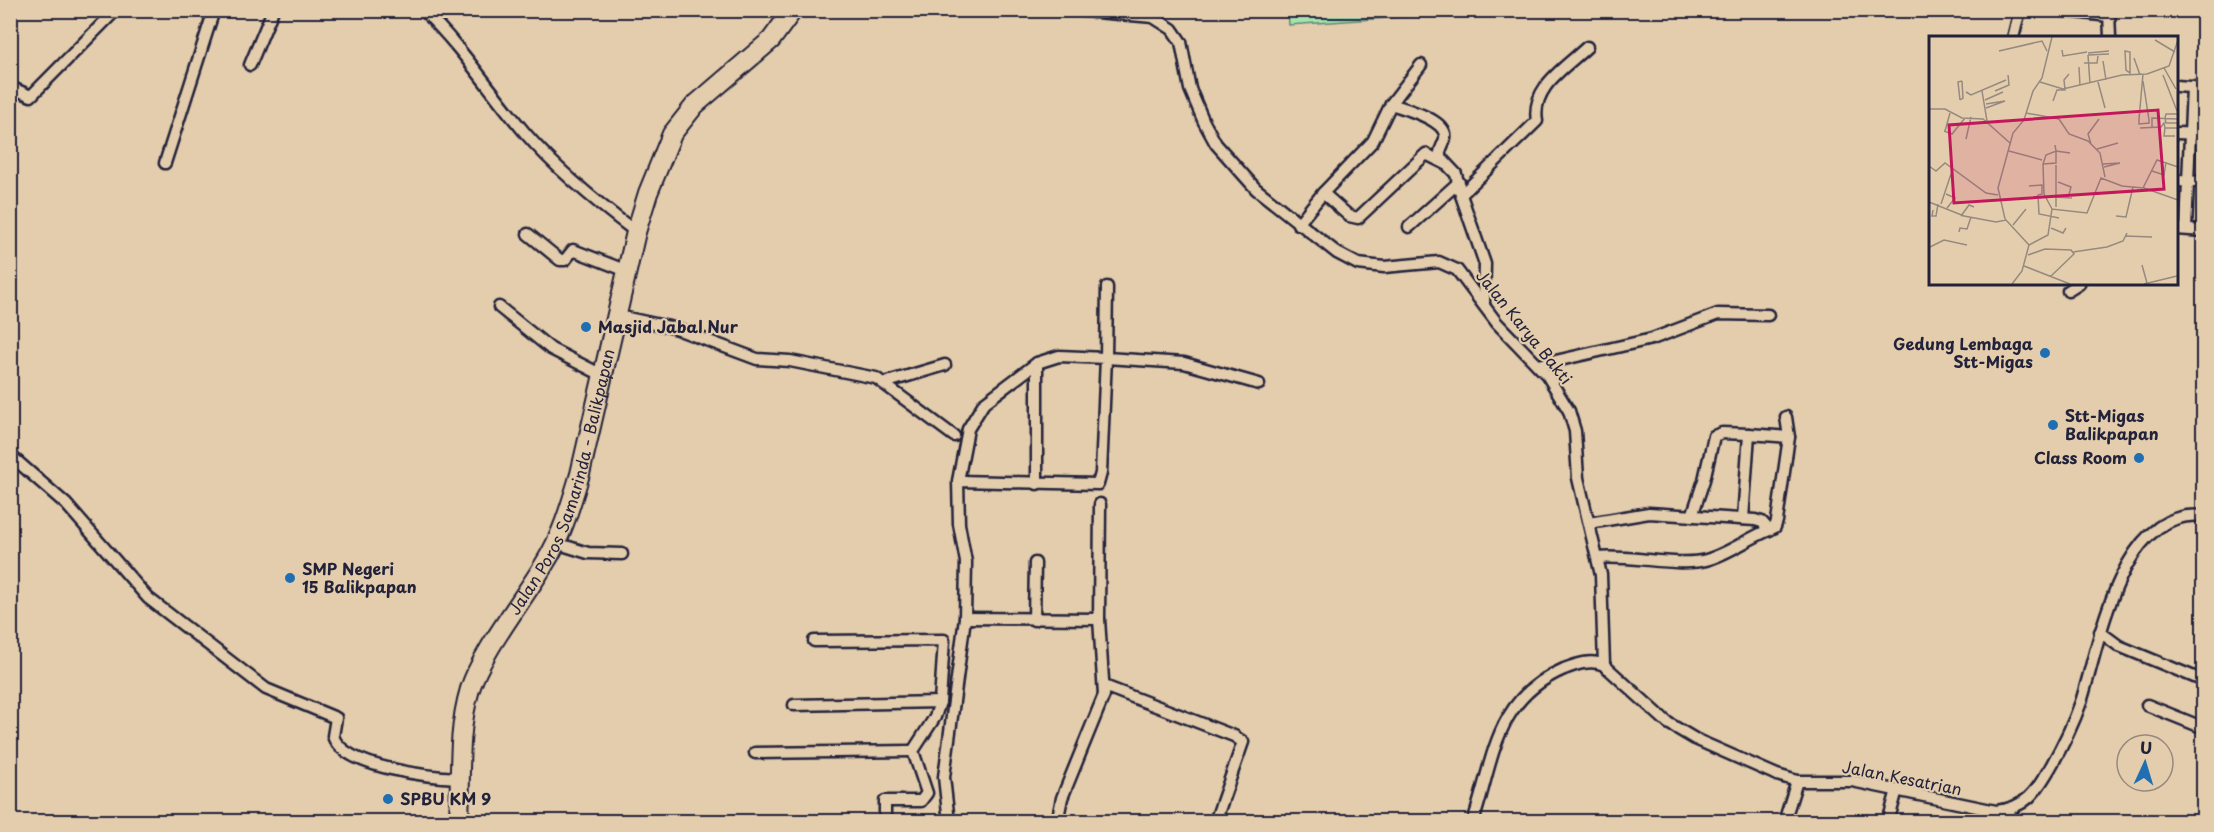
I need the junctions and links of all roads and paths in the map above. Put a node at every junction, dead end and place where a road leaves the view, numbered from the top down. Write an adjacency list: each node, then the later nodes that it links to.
1 (116, 10): 16 (street)
2 (214, 10): 22 (street)
3 (273, 10): 13 (street)
4 (423, 10): 33 (street)
5 (793, 10): 33 (highway, Jalan Poros Samarinda - Balikpapan)
6 (1074, 10): 29 (street, Jalan Karya Bakti)
7 (2020, 10): 10 (street)
8 (2057, 10): 9 (street)
9 (2109, 14): 11 (street)
10 (2014, 36)
11 (2110, 36)
12 (1587, 47): 28 (street)
13 (250, 65)
14 (1421, 65): 18 (street)
15 (2178, 86): 17 (street)
16 (10, 87)
17 (2198, 87): 20 (street)
18 (1391, 104): 23 (street); 27 (street)
19 (2178, 133): 20 (street)
20 (2191, 134): 21 (street); 25 (street)
21 (2204, 134)
22 (165, 163)
23 (1444, 163): 24 (street); 27 (street)
24 (1459, 182): 28 (street); 30 (street)
25 (2182, 182): 26 (street); 31 (street)
26 (2204, 182)
27 (1323, 193): 29 (street)
28 (1461, 195): 39 (street)
29 (1298, 224): 39 (street, Jalan Karya Bakti)
30 (1409, 227)
31 (2181, 229): 32 (street)
32 (2204, 231)
33 (636, 232): 35 (highway, Jalan Poros Samarinda - Balikpapan)
34 (528, 234): 35 (street)
35 (627, 271): 42 (highway, Jalan Poros Samarinda - Balikpapan)
36 (2077, 285): 38 (street)
37 (1107, 287): 43 (street)
38 (2068, 291)
39 (1484, 304): 46 (street, Jalan Karya Bakti)
40 (499, 307): 47 (street)
41 (1768, 315): 46 (street)
42 (618, 316): 47 (highway, Jalan Poros Samarinda - Balikpapan); 48 (street)
43 (1106, 358): 44 (street); 49 (street); 56 (street)
44 (1037, 363): 55 (street); 56 (street)
45 (945, 365): 48 (street)
46 (1538, 365): 61 (street, Jalan Karya Bakti)
47 (602, 375): 63 (highway, Jalan Poros Samarinda - Balikpapan)
48 (884, 382): 52 (street)
49 (1259, 384)
50 (1786, 417): 53 (street)
51 (1749, 434): 53 (street); 58 (street); 60 (street)
52 (954, 436)
53 (1789, 437): 62 (street)
54 (10, 455): 81 (street)
55 (958, 481): 56 (street); 67 (street)
56 (1037, 484)
57 (1100, 504): 68 (street)
58 (1692, 516): 60 (street); 61 (street)
59 (2204, 516): 70 (street)
60 (1743, 519): 62 (street)
61 (1589, 523): 65 (street, Jalan Karya Bakti)
62 (1769, 530): 65 (street)
63 (556, 543): 64 (street); 81 (highway, Jalan Poros Samarinda - Balikpapan)
64 (622, 554)
65 (1598, 558): 72 (street, Jalan Karya Bakti)
66 (1035, 562): 69 (street)
67 (965, 618): 69 (street); 87 (street)
68 (1099, 619): 69 (street); 74 (street)
69 (1034, 620)
70 (2100, 632): 73 (street); 84 (street)
71 (814, 641): 75 (street)
72 (1605, 664): 82 (street, Jalan Kesatrian); 90 (street)
73 (2204, 681)
74 (1104, 686): 88 (street); 89 (street)
75 (940, 702): 76 (street); 79 (street)
76 (794, 705)
77 (2147, 705): 78 (street)
78 (2204, 728)
79 (913, 751): 80 (street); 86 (street)
80 (755, 753)
81 (460, 778): 85 (highway, Jalan Poros Samarinda - Balikpapan)
82 (1797, 781): 83 (street, Jalan Kesatrian); 91 (street)
83 (1897, 790): 84 (street, Jalan Kesatrian); 92 (street)
84 (2002, 810): 93 (street)
85 (459, 822)
86 (885, 822)
87 (950, 822)
88 (1057, 822)
89 (1215, 822)
90 (1473, 822)
91 (1784, 822)
92 (1888, 822)
93 (2018, 822)

